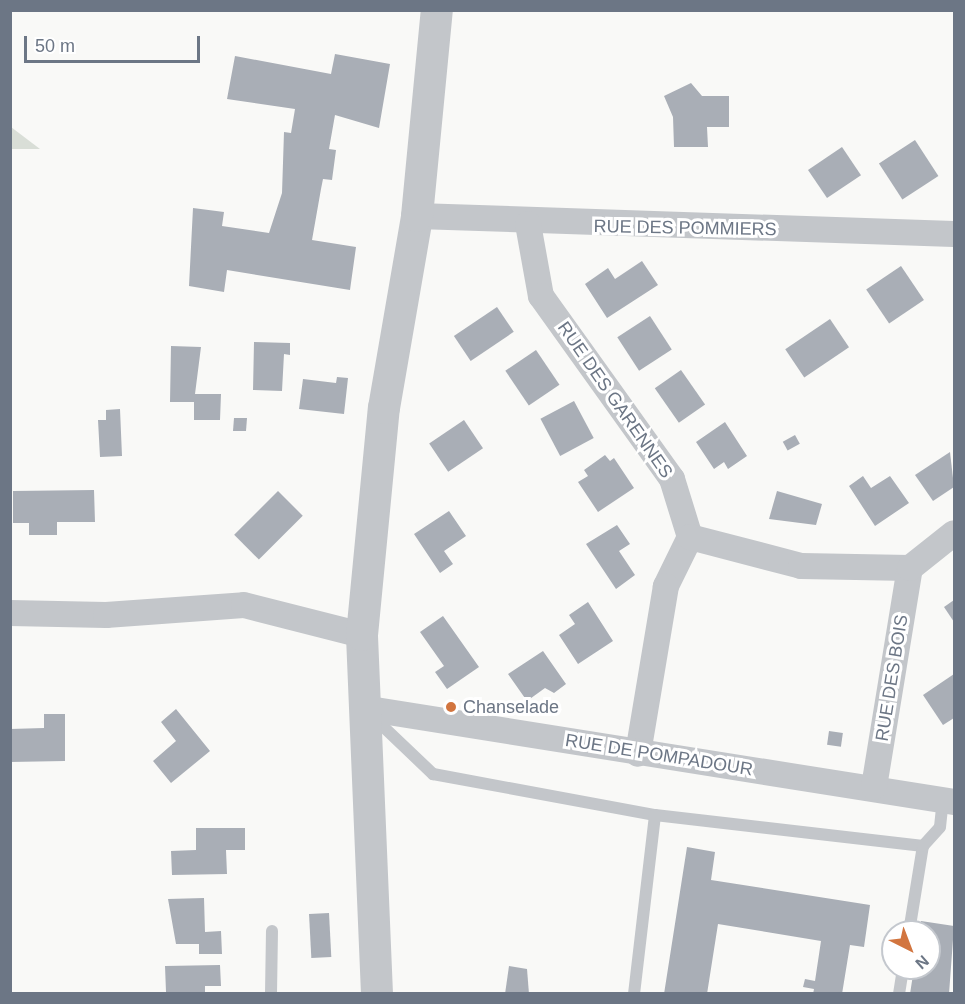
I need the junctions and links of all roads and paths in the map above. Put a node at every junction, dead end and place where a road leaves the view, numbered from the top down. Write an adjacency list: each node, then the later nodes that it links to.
1 (437, 10): 2 (street)
2 (417, 216): 3 (street, RUE DES POMMIERS); 9 (street)
3 (528, 224): 4 (street, RUE DES POMMIERS); 6 (street, RUE DES GARENNES)
4 (954, 234)
5 (954, 533): 7 (street)
6 (690, 537): 7 (street); 11 (street)
7 (910, 568): 12 (street, RUE DES BOIS)
8 (10, 613): 9 (street)
9 (362, 635): 10 (street)
10 (363, 708): 11 (street, RUE DE POMPADOUR); 14 (lane); 19 (street)
11 (638, 754): 12 (street, RUE DE POMPADOUR)
12 (874, 787): 13 (street, RUE DE POMPADOUR)
13 (949, 801): 15 (lane)
14 (655, 814): 15 (lane); 20 (lane)
15 (923, 846): 16 (lane)
16 (911, 920)
17 (272, 932): 18 (lane)
18 (270, 993)
19 (377, 993)
20 (634, 993)

